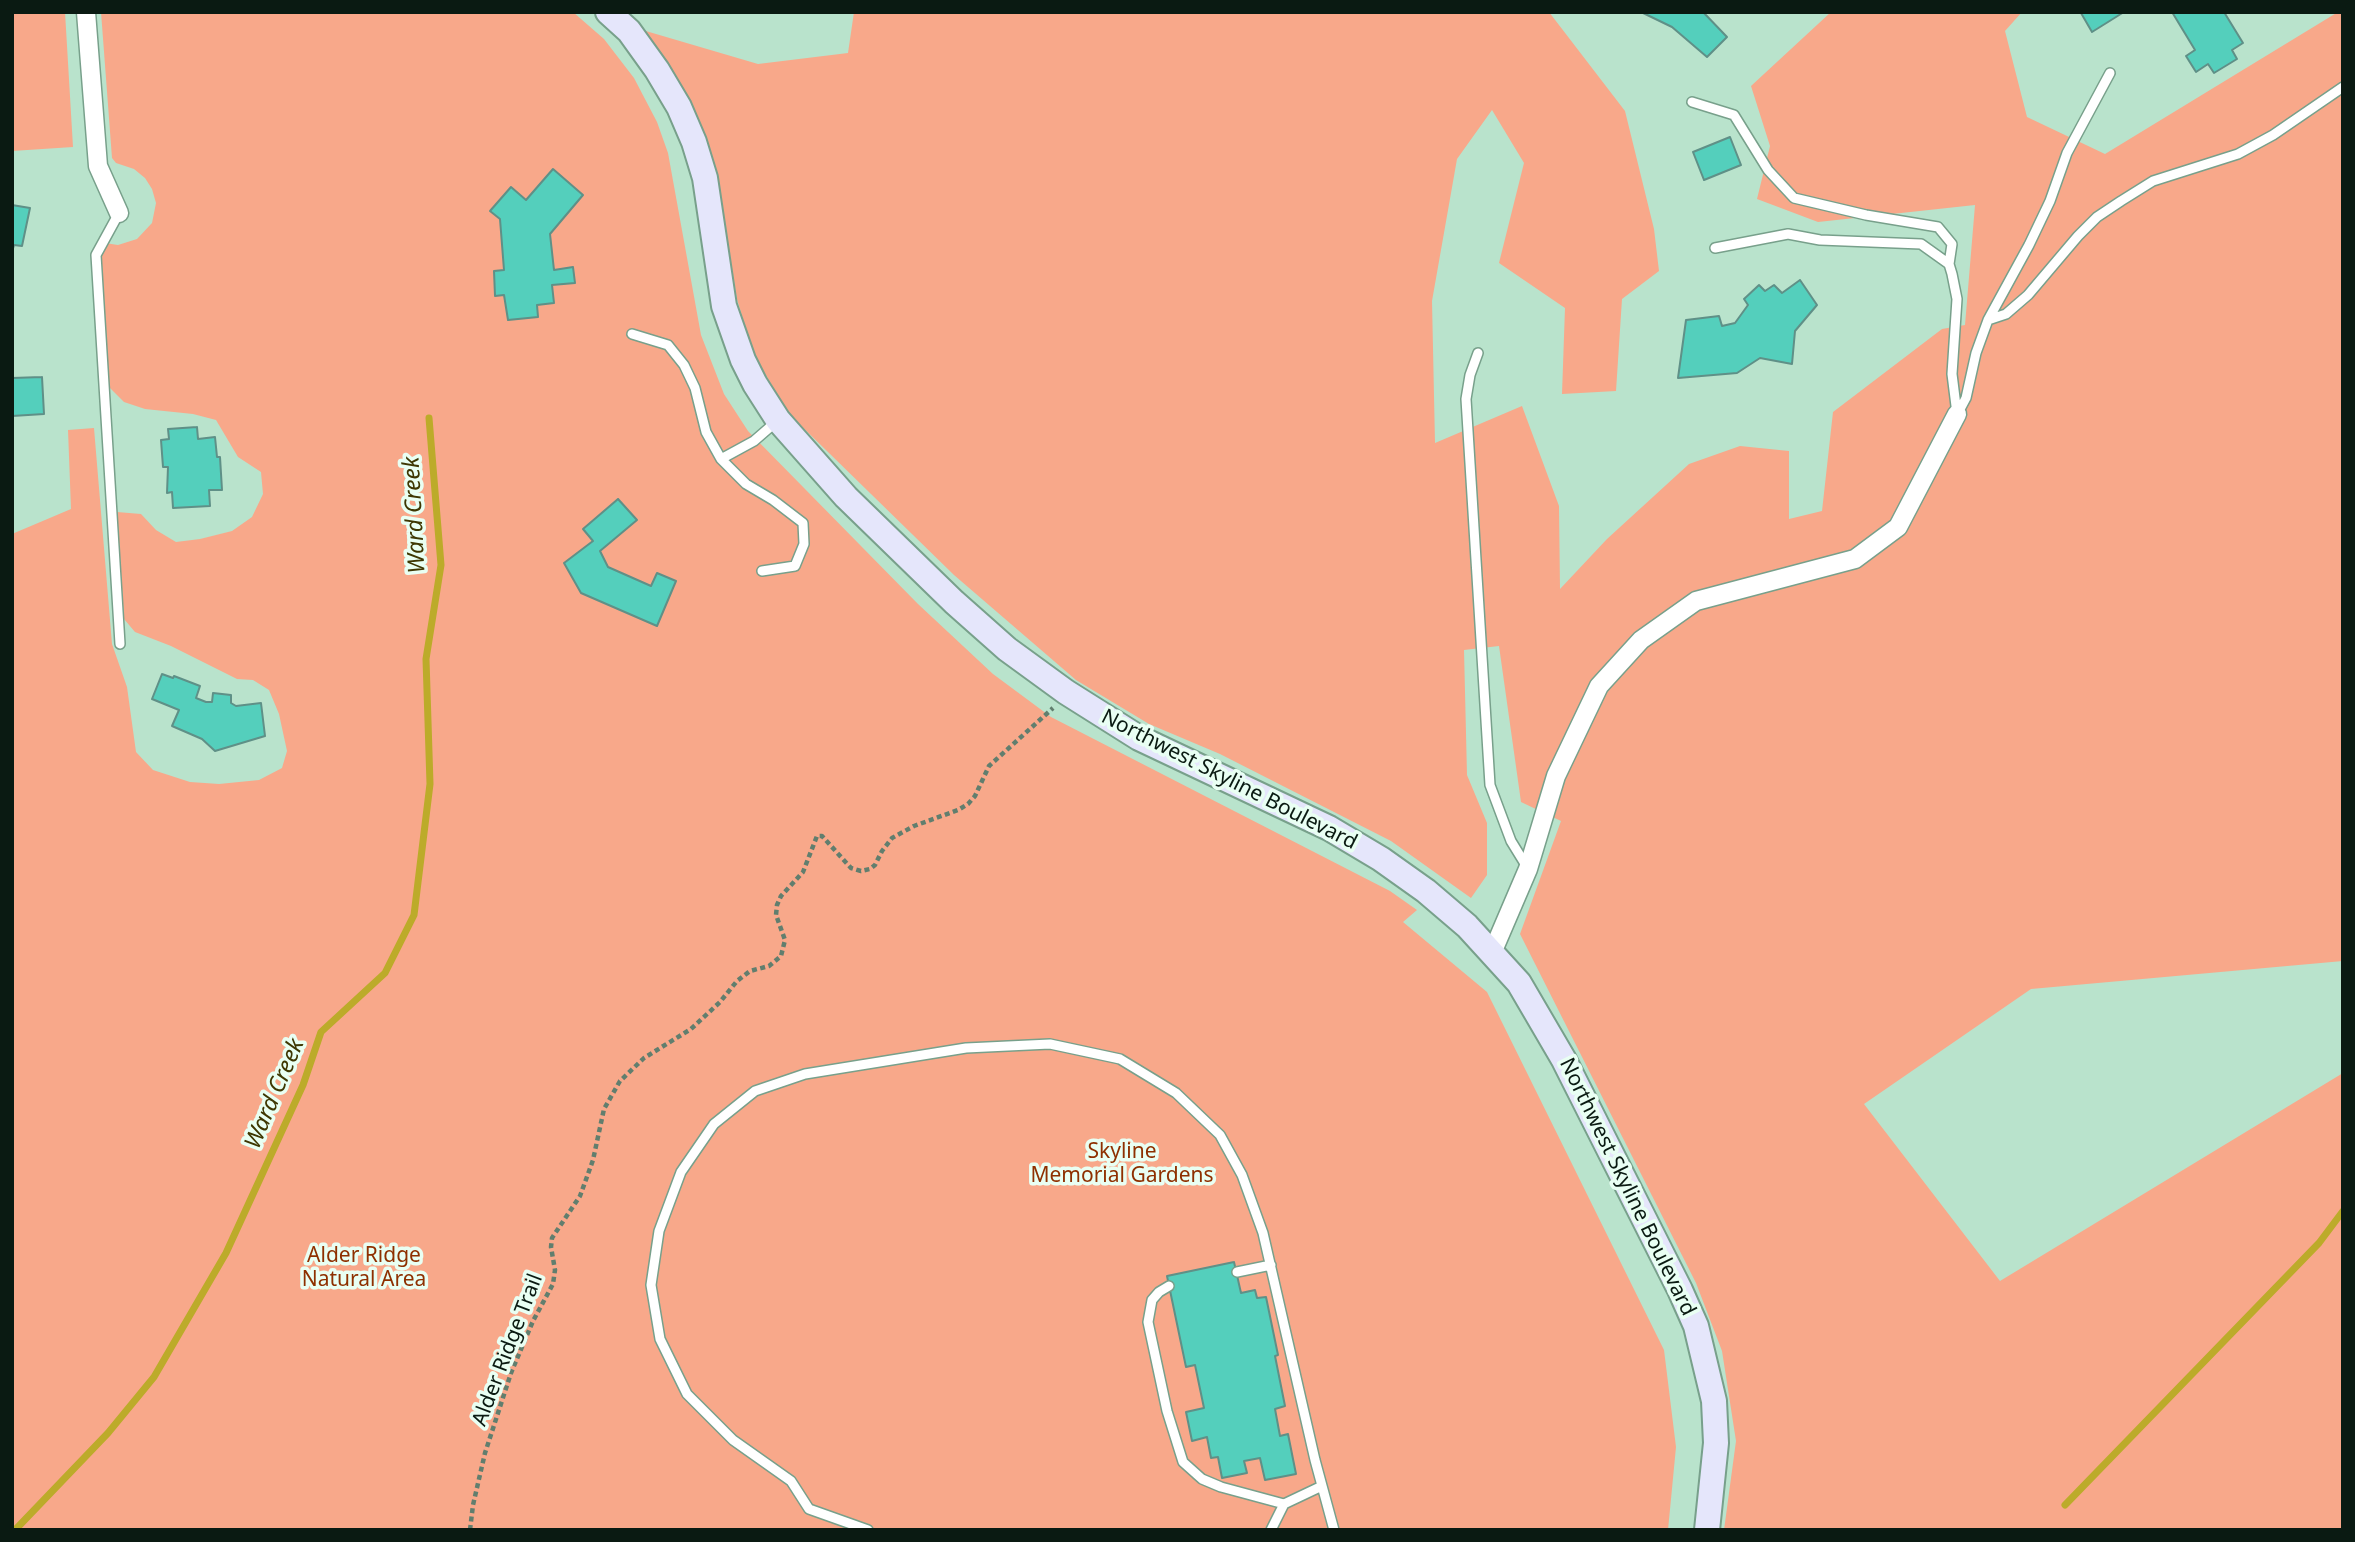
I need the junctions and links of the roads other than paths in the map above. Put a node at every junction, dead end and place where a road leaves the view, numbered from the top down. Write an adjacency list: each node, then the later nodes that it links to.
1 (86, 12): 6 (street)
2 (608, 12): 13 (main road, Northwest Skyline Boulevard)
3 (2110, 73): 9 (lane)
4 (2343, 87): 9 (lane)
5 (1692, 102): 8 (lane)
6 (119, 213): 16 (lane)
7 (1715, 248): 8 (lane)
8 (1950, 264): 12 (lane)
9 (1988, 320): 12 (lane)
10 (632, 334): 14 (lane)
11 (1478, 354): 17 (lane)
12 (1957, 414): 17 (street)
13 (778, 420): 14 (lane); 18 (main road, Northwest Skyline Boulevard)
14 (721, 459): 15 (lane)
15 (762, 571)
16 (120, 644)
17 (1528, 869): 18 (street)
18 (1492, 953): 27 (main road, Northwest Skyline Boulevard)
19 (1271, 1265): 20 (lane); 22 (lane); 24 (lane)
20 (1237, 1272)
21 (1169, 1286): 23 (lane)
22 (1322, 1486): 23 (lane); 26 (lane)
23 (1284, 1504): 25 (lane)
24 (868, 1530)
25 (1271, 1530)
26 (1334, 1530)
27 (1707, 1530)

